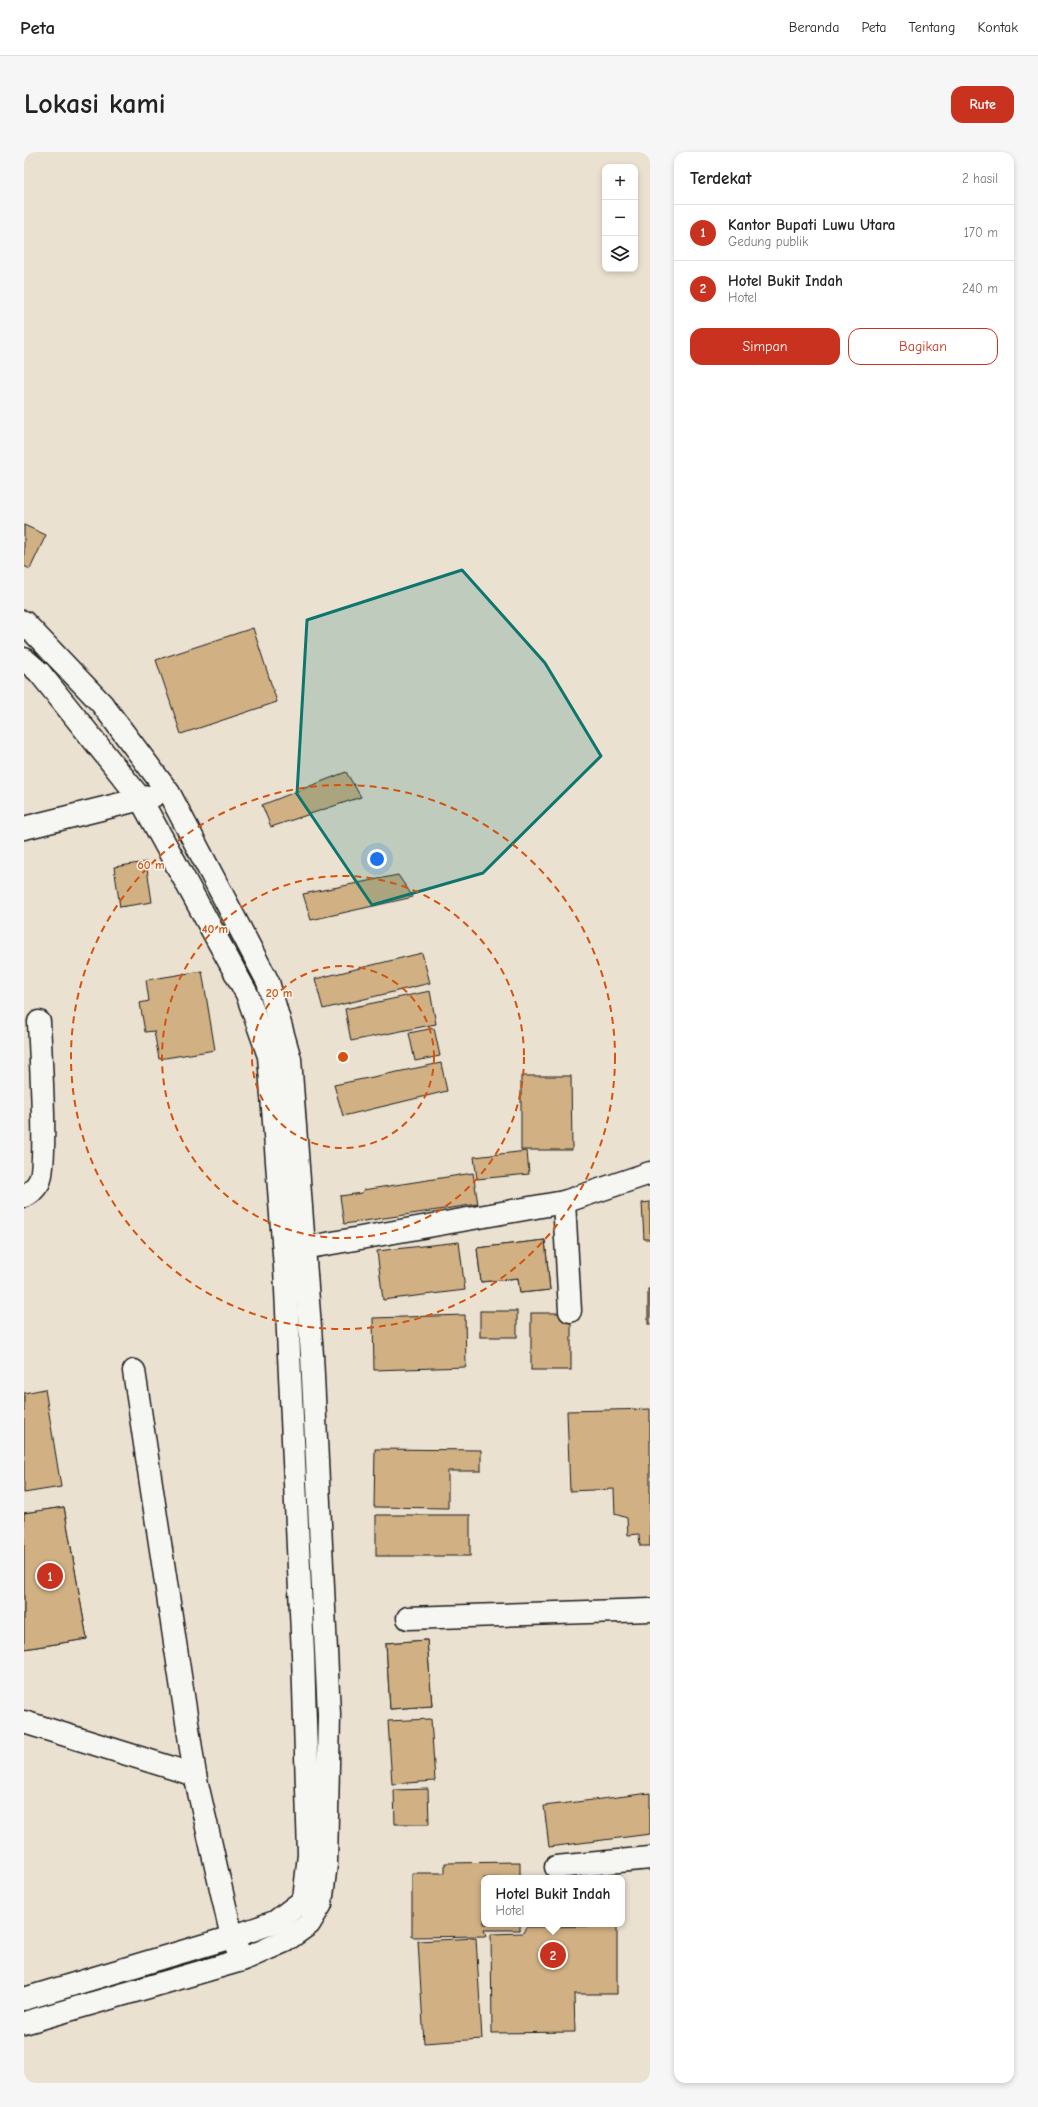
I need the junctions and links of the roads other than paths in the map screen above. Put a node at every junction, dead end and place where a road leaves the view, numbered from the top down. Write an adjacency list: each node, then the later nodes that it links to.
1 (24, 622): 3 (street)
2 (24, 659): 4 (street)
3 (169, 793): 4 (street); 10 (street)
4 (140, 798): 5 (street); 19 (street)
5 (24, 828)
6 (39, 1022): 8 (street)
7 (650, 1173): 9 (street)
8 (24, 1196)
9 (564, 1202): 10 (street); 11 (street)
10 (304, 1248): 20 (street)
11 (570, 1310)
12 (134, 1371): 16 (street)
13 (650, 1610): 14 (street)
14 (408, 1618)
15 (24, 1722): 16 (street)
16 (195, 1775): 19 (street)
17 (650, 1858): 18 (street)
18 (556, 1867)
19 (232, 1937): 20 (street); 21 (street)
20 (242, 1960): 22 (street)
21 (24, 1999)
22 (24, 2023)

